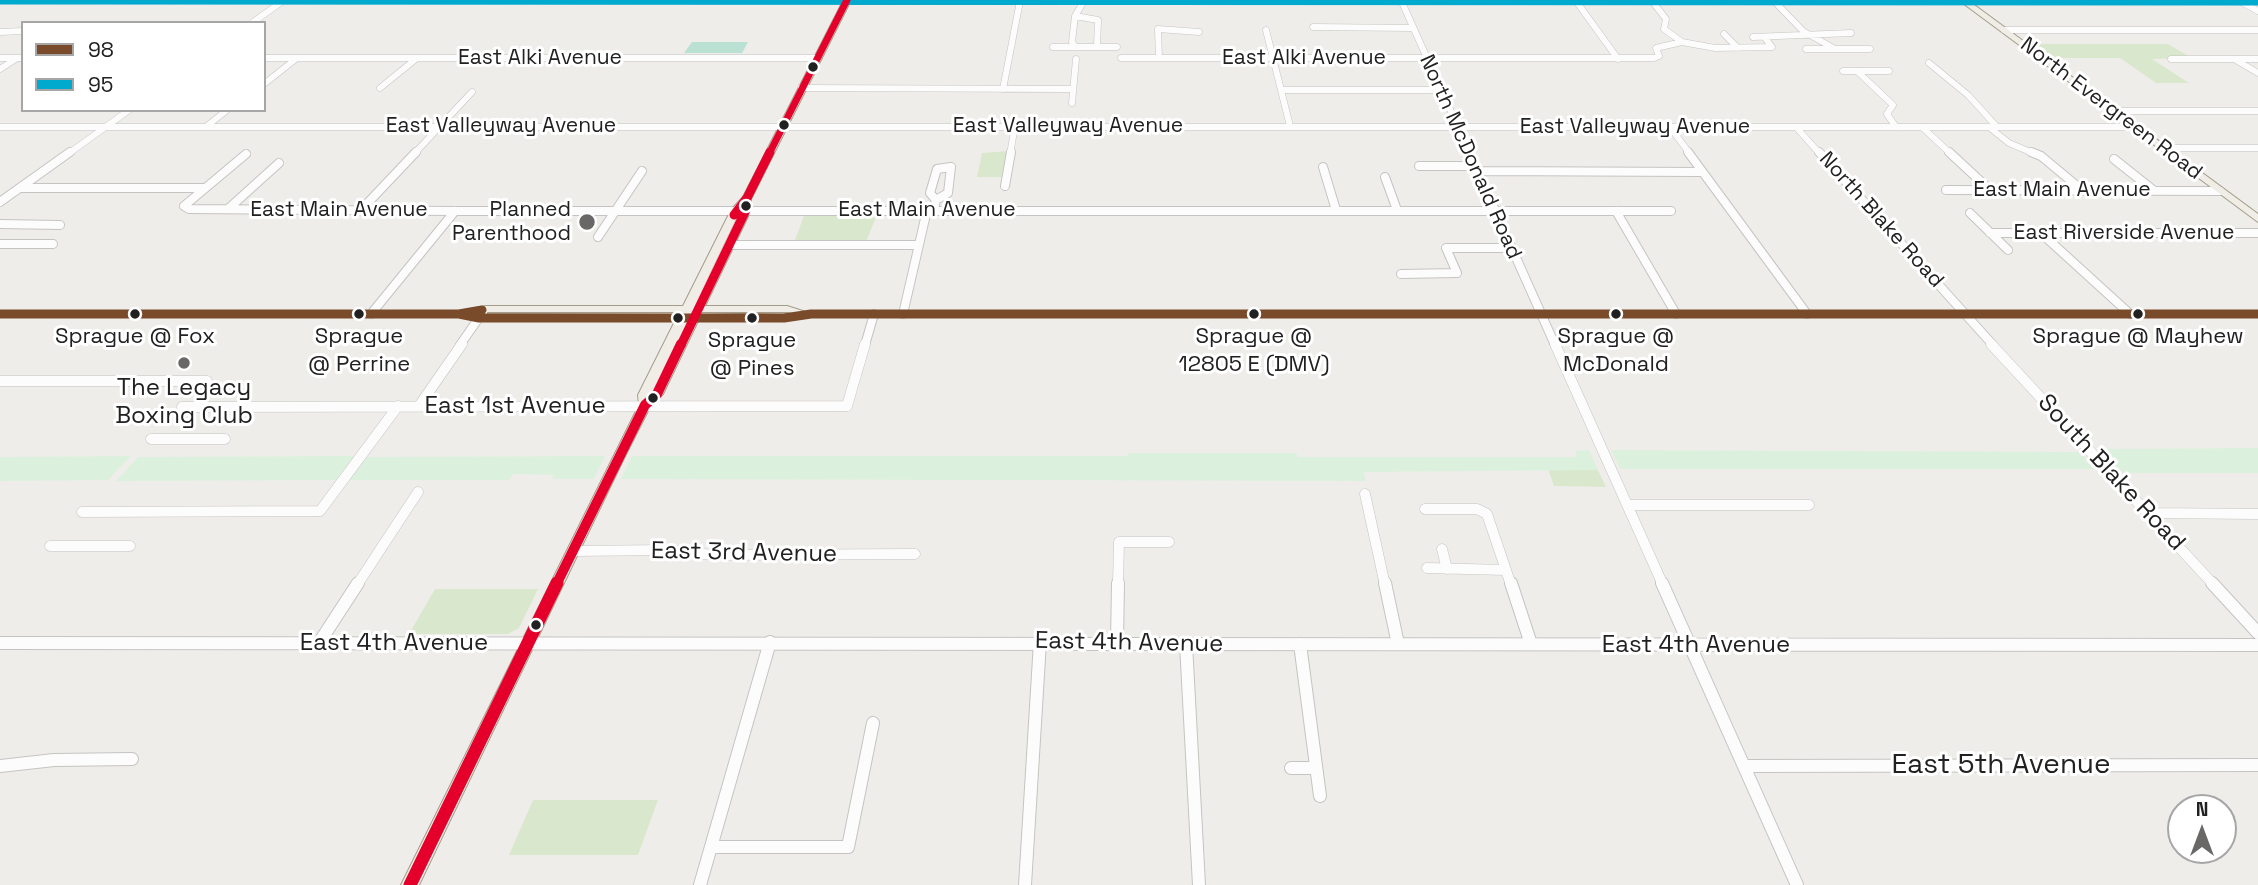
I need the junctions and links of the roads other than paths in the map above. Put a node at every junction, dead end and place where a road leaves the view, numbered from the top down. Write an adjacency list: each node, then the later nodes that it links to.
1 (284, 0): 2 (main road); 10 (main road); 24 (street)
2 (354, 0): 3 (main road)
3 (425, 0): 4 (main road)
4 (839, 0): 5 (main road); 36 (main road)
5 (847, 0): 11 (main road); 36 (main road)
6 (1122, 0): 7 (main road); 12 (main road)
7 (1229, 0): 13 (main road)
8 (4, 1): 9 (main road)
9 (82, 1): 10 (main road)
10 (212, 1)
11 (1020, 1): 12 (main road); 72 (street)
12 (1084, 1): 23 (street)
13 (1401, 1): 14 (main road); 26 (street, North McDonald Road)
14 (1576, 1): 15 (main road); 59 (street)
15 (1652, 1): 16 (main road); 39 (street)
16 (1678, 1): 17 (main road)
17 (1774, 1): 18 (main road); 35 (street)
18 (1820, 1): 19 (main road)
19 (1965, 1): 20 (main road); 28 (main road, North Evergreen Road)
20 (2240, 1): 21 (main road); 22 (street)
21 (2258, 2)
22 (2258, 11)
23 (1075, 16): 40 (street); 41 (street)
24 (255, 21)
25 (1313, 27): 26 (street)
26 (1412, 27): 57 (street, North McDonald Road)
27 (1266, 30): 56 (street)
28 (2004, 30): 29 (street); 78 (main road, North Evergreen Road)
29 (2258, 30)
30 (21, 31): 31 (street)
31 (0, 32)
32 (1199, 32): 55 (street)
33 (1851, 33): 35 (street)
34 (1724, 34): 44 (street)
35 (1814, 35): 38 (street); 46 (street)
36 (826, 37): 53 (main road)
37 (1754, 37): 38 (street)
38 (1765, 37): 44 (street)
39 (1682, 42): 44 (street); 59 (street, East Alki Avenue)
40 (1075, 46): 41 (street); 42 (street)
41 (1097, 46): 43 (street)
42 (1053, 47)
43 (1117, 47)
44 (1738, 48)
45 (1806, 49): 46 (street)
46 (1835, 49): 47 (street)
47 (1870, 49)
48 (0, 58): 49 (street)
49 (20, 58): 64 (street)
50 (266, 58): 51 (street, East Alki Avenue)
51 (297, 58): 52 (street, East Alki Avenue); 69 (street)
52 (417, 58): 53 (street, East Alki Avenue); 70 (street)
53 (815, 58): 71 (main road)
54 (1121, 58): 55 (street, East Alki Avenue)
55 (1159, 58): 56 (street, East Alki Avenue)
56 (1273, 58): 57 (street, East Alki Avenue); 74 (street)
57 (1426, 58): 59 (street, East Alki Avenue); 75 (street, North McDonald Road)
58 (1076, 59): 73 (street)
59 (1618, 59)
60 (2171, 59): 61 (street)
61 (2234, 59): 62 (street); 68 (street)
62 (2258, 59)
63 (1929, 63): 94 (street)
64 (0, 69)
65 (1843, 71): 66 (street)
66 (1857, 71): 67 (street); 92 (street)
67 (1889, 71)
68 (2258, 73)
69 (266, 82)
70 (380, 88)
71 (800, 88): 72 (street); 84 (main road)
72 (1003, 89): 73 (street)
73 (1072, 89): 77 (street)
74 (1281, 90): 75 (street); 86 (street)
75 (1442, 90): 89 (street, North McDonald Road)
76 (472, 92): 83 (street)
77 (1072, 103)
78 (2117, 111): 79 (street); 95 (main road, North Evergreen Road)
79 (2258, 111)
80 (126, 112): 88 (street)
81 (224, 112): 82 (street)
82 (207, 126): 83 (street, East Valleyway Avenue); 88 (street, East Valleyway Avenue)
83 (442, 126): 84 (street, East Valleyway Avenue); 119 (street)
84 (782, 126): 85 (street, East Valleyway Avenue); 117 (main road)
85 (1015, 126): 86 (street, East Valleyway Avenue); 107 (street)
86 (1290, 126): 89 (street, East Valleyway Avenue)
87 (0, 127): 88 (street, East Valleyway Avenue)
88 (106, 127): 108 (street)
89 (1459, 127): 90 (street, East Valleyway Avenue); 103 (street, North McDonald Road)
90 (1670, 127): 91 (street, East Valleyway Avenue); 105 (street)
91 (1796, 127): 92 (street, East Valleyway Avenue); 153 (street, North Blake Road)
92 (1896, 127): 93 (street, East Valleyway Avenue)
93 (1922, 127): 94 (street, East Valleyway Avenue); 111 (street)
94 (1993, 127): 95 (street, East Valleyway Avenue); 112 (street)
95 (2136, 127): 96 (main road, North Evergreen Road)
96 (2162, 148): 97 (street); 114 (main road, North Evergreen Road)
97 (2258, 148)
98 (246, 154): 109 (street)
99 (2114, 159): 113 (street)
100 (279, 163): 118 (street)
101 (1419, 166): 103 (street)
102 (1323, 167): 121 (street)
103 (1476, 169): 105 (street); 125 (street, North McDonald Road)
104 (642, 172): 124 (street)
105 (1702, 172): 152 (street)
106 (1385, 177): 122 (street)
107 (1005, 186)
108 (20, 188): 109 (street); 116 (street)
109 (205, 188): 118 (street, East Main Avenue)
110 (1946, 190): 111 (street, East Main Avenue)
111 (1990, 190): 112 (street, East Main Avenue)
112 (2082, 190): 113 (street, East Main Avenue)
113 (2153, 190): 114 (street, East Main Avenue)
114 (2220, 191): 129 (main road, North Evergreen Road)
115 (936, 200): 115 (street); 120 (street)
116 (0, 202)
117 (743, 206): 120 (street, East Main Avenue); 124 (street, East Main Avenue); 138 (main road); 144 (main road)
118 (228, 209): 119 (street, East Main Avenue)
119 (361, 210): 123 (street, East Main Avenue)
120 (931, 210): 121 (street, East Main Avenue); 139 (street)
121 (1336, 210): 122 (street, East Main Avenue)
122 (1397, 210): 125 (street, East Main Avenue)
123 (455, 211): 124 (street, East Main Avenue); 146 (street)
124 (616, 211): 135 (street)
125 (1495, 211): 126 (street, East Main Avenue); 140 (street, North McDonald Road)
126 (1616, 211): 127 (street, East Main Avenue); 151 (street)
127 (1671, 211)
128 (1970, 213): 132 (street)
129 (2258, 219)
130 (0, 224): 131 (street)
131 (60, 225)
132 (1990, 233): 133 (street, East Riverside Avenue); 141 (street)
133 (2041, 233): 134 (street, East Riverside Avenue); 154 (street)
134 (2258, 233)
135 (598, 237)
136 (0, 244): 137 (street)
137 (53, 244)
138 (729, 245): 139 (street); 144 (main road)
139 (919, 245): 149 (street)
140 (1511, 248): 142 (street); 150 (street, North McDonald Road)
141 (2008, 250)
142 (1401, 274)
143 (483, 313): 144 (main road); 146 (main road); 160 (street)
144 (691, 313): 147 (main road); 158 (main road)
145 (0, 314): 146 (main road)
146 (372, 314)
147 (811, 314): 148 (main road)
148 (874, 314): 149 (main road); 158 (street, East 1st Avenue)
149 (903, 314): 150 (main road)
150 (1540, 314): 151 (main road); 166 (street, North McDonald Road)
151 (1676, 314): 152 (main road)
152 (1807, 314): 153 (main road)
153 (1965, 314): 154 (main road); 170 (street, South Blake Road)
154 (2130, 314): 155 (main road)
155 (2258, 314)
156 (0, 381): 157 (street)
157 (206, 381)
158 (645, 405): 160 (street, East 1st Avenue); 176 (main road)
159 (398, 406): 160 (street, East 1st Avenue); 161 (street, East 1st Avenue); 169 (street)
160 (419, 406)
161 (182, 407)
162 (151, 439): 163 (street)
163 (225, 439)
164 (418, 492): 186 (street)
165 (1365, 494): 190 (street)
166 (1627, 505): 167 (street); 192 (street, North McDonald Road)
167 (1808, 505)
168 (1425, 509): 180 (street)
169 (82, 512)
170 (2149, 513): 171 (street); 181 (street, South Blake Road)
171 (2258, 514)
172 (1169, 542): 184 (street)
173 (50, 546): 174 (street)
174 (130, 546)
175 (1442, 550): 179 (street)
176 (574, 551): 177 (street, East 3rd Avenue); 187 (main road)
177 (915, 554)
178 (1427, 568): 179 (street)
179 (1447, 569): 180 (street)
180 (1506, 570): 191 (street)
181 (2258, 633)
182 (770, 642): 183 (street, East 4th Avenue); 187 (street, East 4th Avenue); 202 (street)
183 (1040, 642): 184 (street, East 4th Avenue); 205 (street)
184 (1117, 642): 188 (street, East 4th Avenue)
185 (0, 643): 186 (street, East 4th Avenue)
186 (319, 643): 187 (street, East 4th Avenue)
187 (529, 643): 203 (main road)
188 (1186, 644): 189 (street, East 4th Avenue); 206 (street)
189 (1300, 644): 190 (street, East 4th Avenue); 200 (street)
190 (1398, 644): 191 (street, East 4th Avenue)
191 (1531, 644): 192 (street, East 4th Avenue)
192 (1689, 645): 193 (street, East 4th Avenue); 198 (street, North McDonald Road)
193 (2258, 645)
194 (873, 723): 202 (street)
195 (132, 759): 196 (street)
196 (1, 765)
197 (2258, 765): 198 (street, East 5th Avenue)
198 (1744, 766): 207 (street, North McDonald Road)
199 (1290, 768): 200 (street)
200 (1316, 768): 201 (street)
201 (1320, 796)
202 (711, 847): 204 (street)
203 (410, 885)
204 (700, 885)
205 (1025, 885)
206 (1199, 885)
207 (1797, 885)

